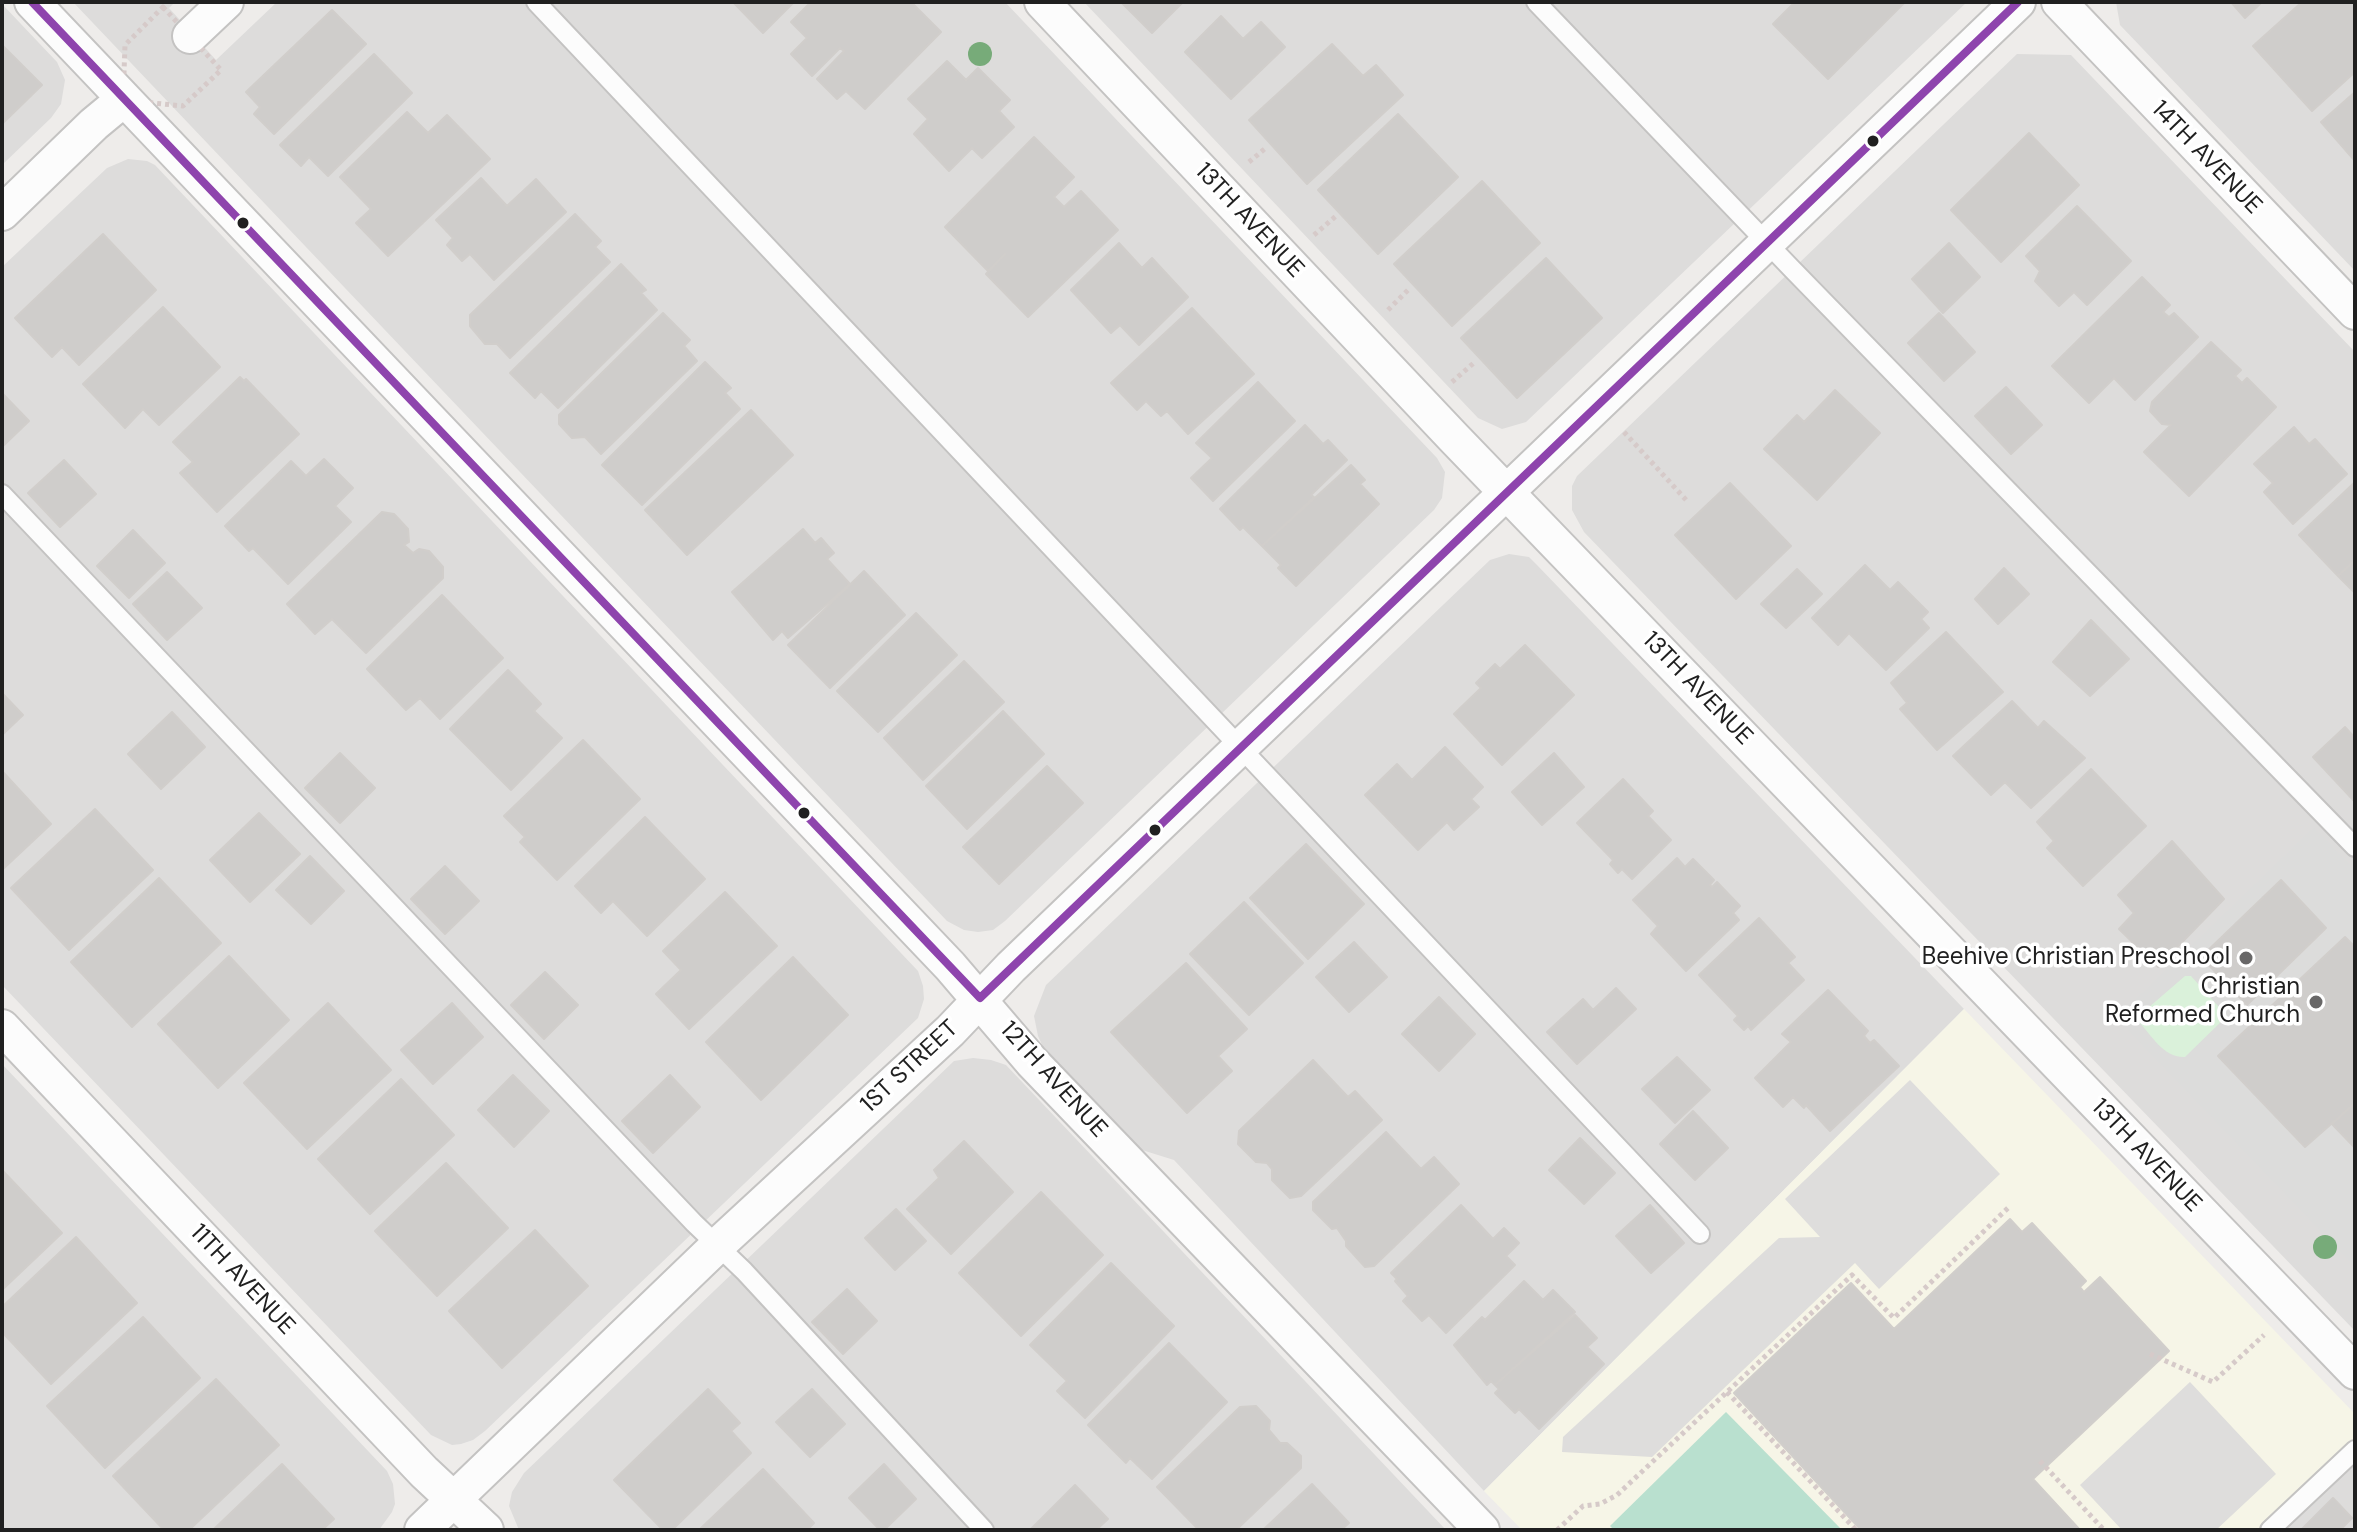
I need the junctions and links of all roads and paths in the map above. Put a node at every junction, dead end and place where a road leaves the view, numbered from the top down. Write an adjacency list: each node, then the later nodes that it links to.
1 (32, 2): 12 (street, 12TH AVENUE)
2 (226, 2): 9 (street)
3 (536, 2): 29 (lane)
4 (1042, 2): 26 (street, 13TH AVENUE)
5 (1536, 2): 19 (lane)
6 (2018, 2): 19 (street, 1ST STREET)
7 (2059, 2): 21 (street, 14TH AVENUE)
8 (163, 7): 10 (path)
9 (190, 36)
10 (125, 45)
11 (221, 70): 13 (path)
12 (123, 100): 16 (street); 31 (street, 12TH AVENUE)
13 (183, 106)
14 (1267, 147): 15 (path)
15 (1245, 166)
16 (2, 213)
17 (1336, 216): 18 (path)
18 (1311, 238)
19 (1767, 241): 26 (street, 1ST STREET); 30 (lane)
20 (1409, 289): 22 (path)
21 (2355, 312)
22 (1384, 314)
23 (1476, 361): 24 (path)
24 (1448, 385)
25 (1623, 432): 28 (path)
26 (1507, 492): 29 (street, 1ST STREET); 38 (street, 13TH AVENUE)
27 (2, 494): 35 (lane)
28 (1688, 502)
29 (1240, 748): 31 (street, 1ST STREET); 34 (lane)
30 (2355, 847)
31 (980, 998): 35 (street, 1ST STREET); 46 (street, 12TH AVENUE)
32 (2, 1027): 42 (street, 11TH AVENUE)
33 (2010, 1206): 39 (path)
34 (1700, 1234)
35 (718, 1245): 42 (street, 1ST STREET); 45 (lane)
36 (2265, 1334): 37 (path)
37 (2150, 1354)
38 (2355, 1372)
39 (1727, 1392): 47 (path); 48 (path)
40 (2355, 1450): 50 (lane)
41 (2040, 1461): 49 (path)
42 (454, 1500): 43 (street, 1ST STREET); 44 (street, 11TH AVENUE)
43 (422, 1530)
44 (486, 1530)
45 (984, 1530)
46 (1482, 1530)
47 (1557, 1530)
48 (1856, 1530)
49 (2104, 1530)
50 (2270, 1530)

